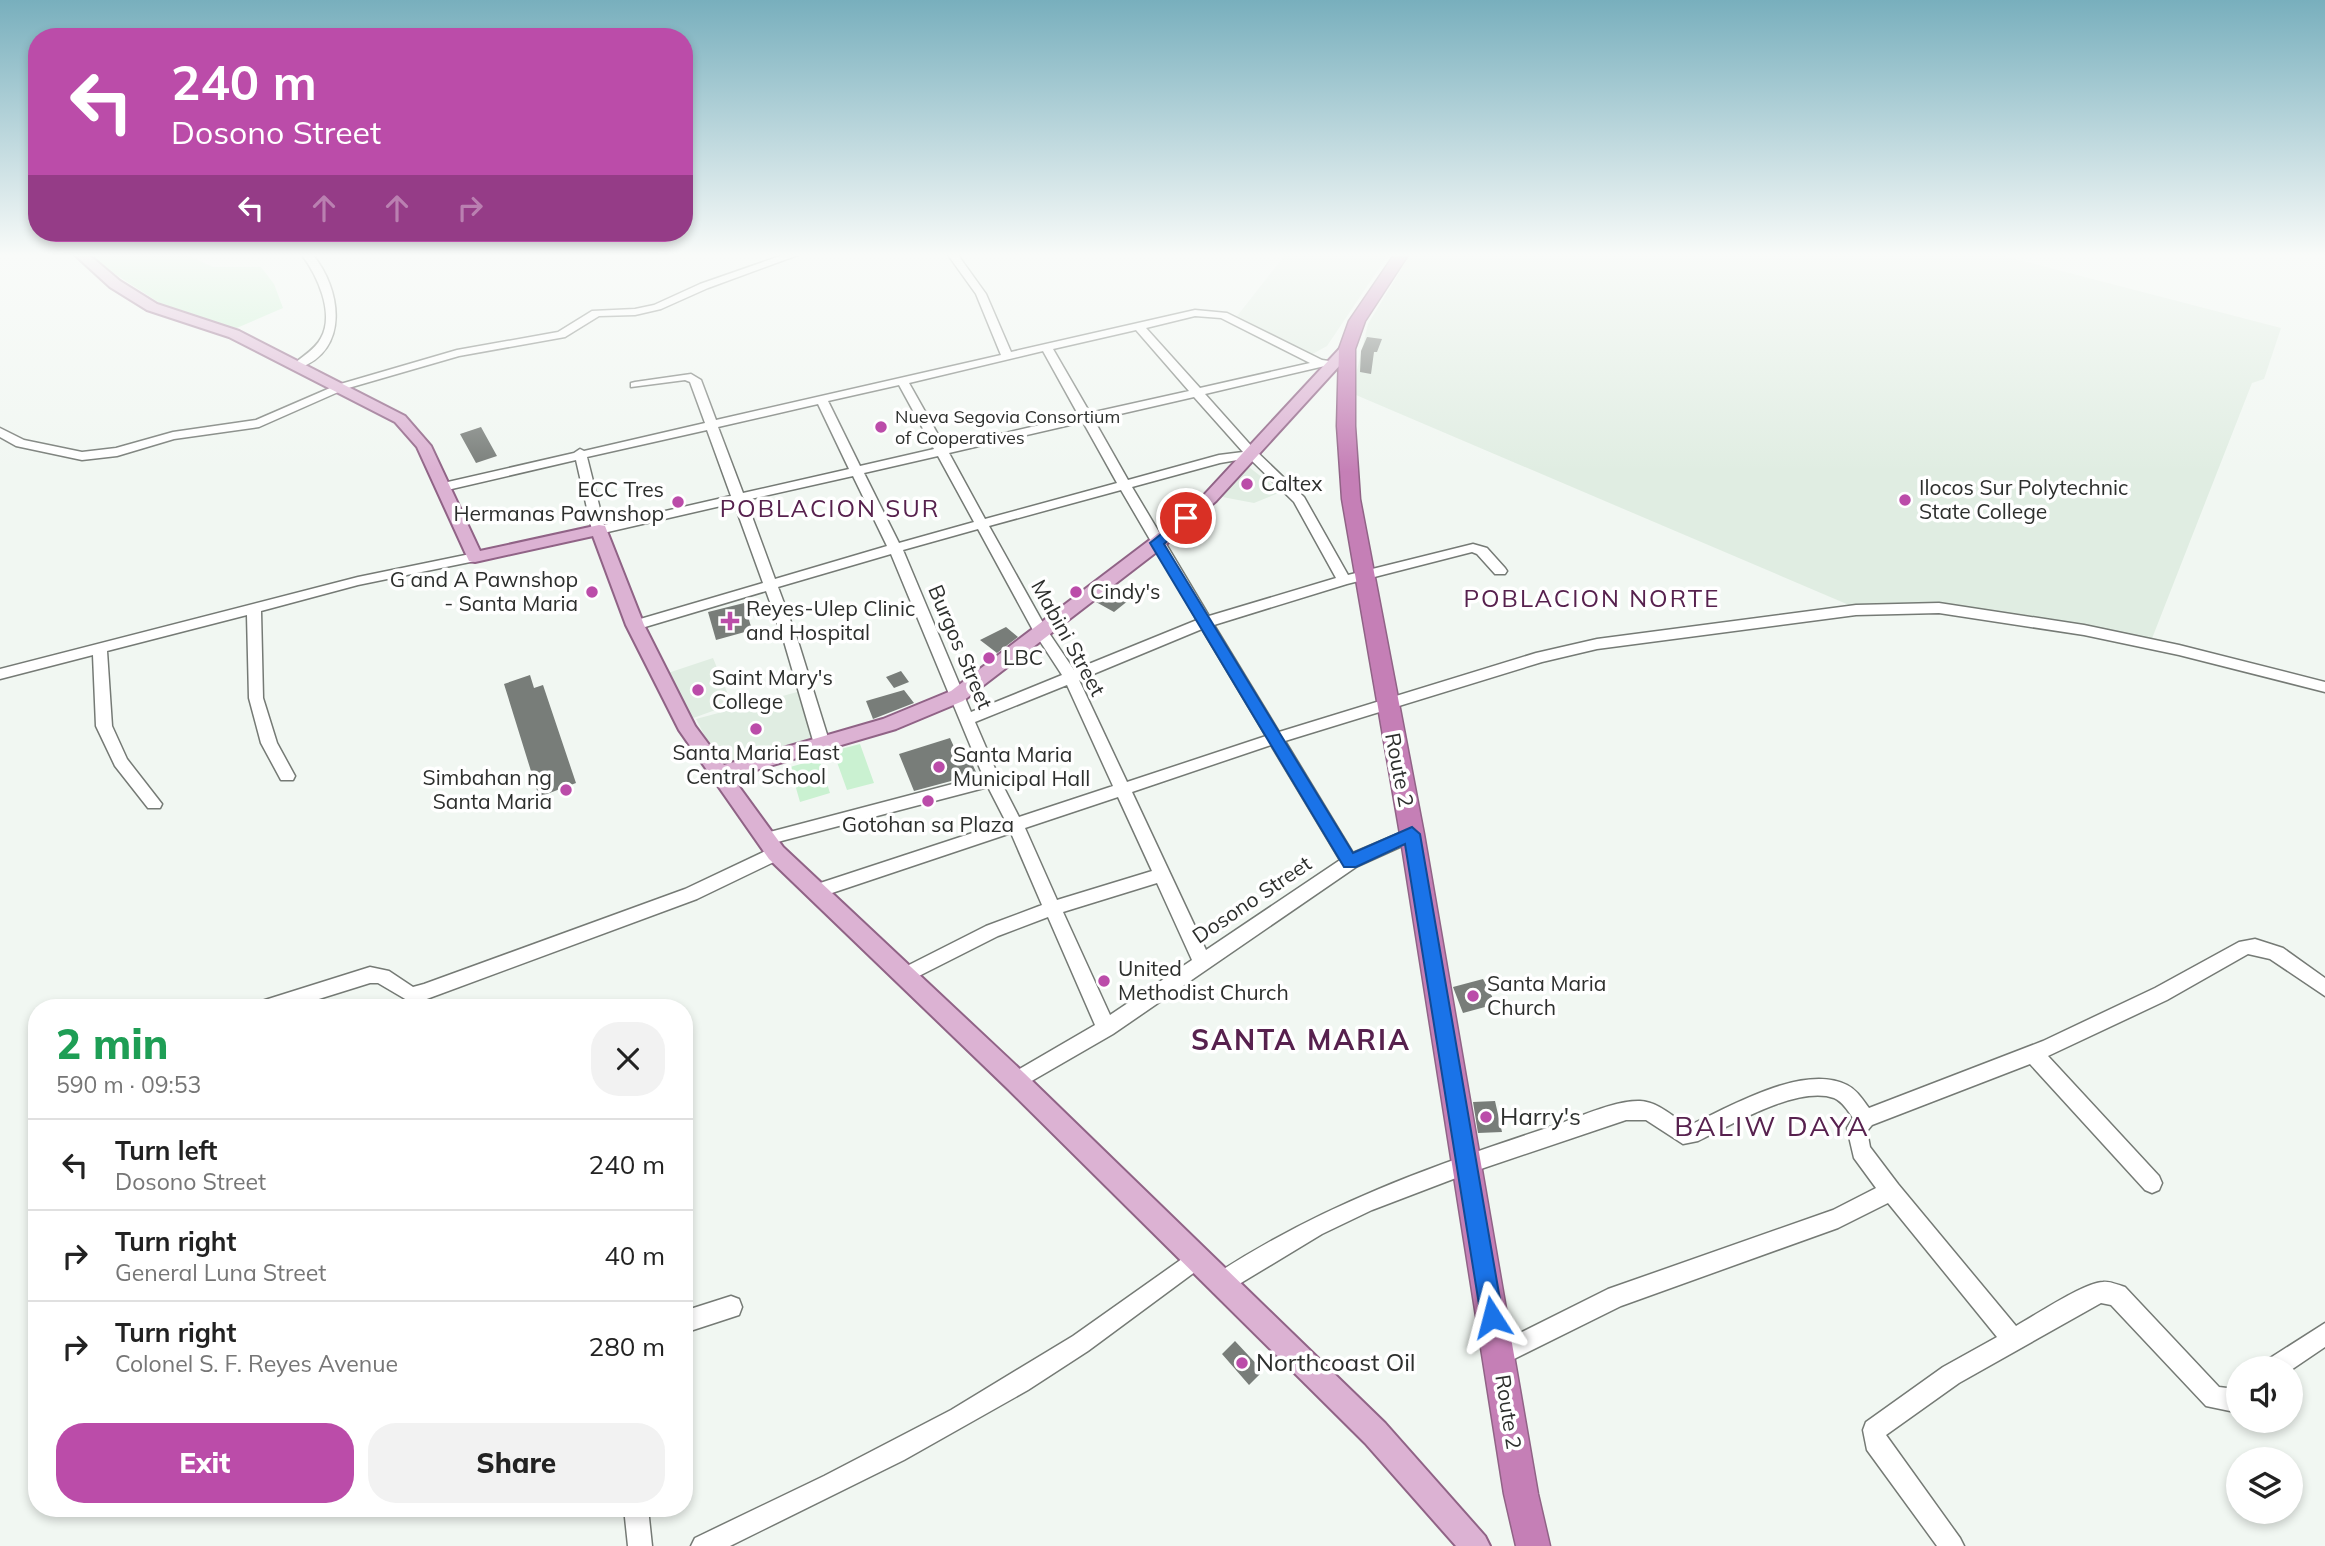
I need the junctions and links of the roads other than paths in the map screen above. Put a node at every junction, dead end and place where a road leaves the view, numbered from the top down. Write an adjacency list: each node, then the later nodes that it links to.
1 (213, 327): 12 (main road)
2 (329, 327): 12 (street)
3 (577, 327): 15 (street)
4 (995, 327): 10 (street)
5 (1133, 327): 9 (street)
6 (1139, 327): 16 (street)
7 (1252, 327): 11 (street)
8 (1353, 327): 11 (highway, Route 2)
9 (1046, 346): 10 (street); 18 (street)
10 (1007, 356): 13 (street)
11 (1334, 358): 16 (street); 23 (main road); 34 (highway, Route 2)
12 (299, 365): 15 (main road)
13 (902, 380): 17 (street); 21 (street, Mabini Street)
14 (635, 384): 19 (street)
15 (341, 387): 20 (street); 25 (main road)
16 (1195, 393): 18 (street); 23 (street)
17 (821, 399): 19 (street); 24 (street, Burgos Street)
18 (1087, 417): 21 (street); 26 (street)
19 (710, 425): 22 (street); 27 (street)
20 (0, 432)
21 (940, 451): 24 (street); 28 (street, Mabini Street)
22 (580, 453): 25 (street); 29 (street)
23 (1249, 454): 26 (street); 30 (main road); 34 (street)
24 (854, 470): 27 (street); 31 (street, Burgos Street)
25 (443, 487): 32 (main road)
26 (1124, 487): 28 (street); 30 (street)
27 (737, 497): 29 (street); 35 (street)
28 (982, 527): 31 (street); 39 (street, Mabini Street)
29 (598, 530): 32 (main road); 38 (main road)
30 (1157, 543): 37 (street); 39 (main road)
31 (895, 548): 35 (street); 44 (street, Burgos Street)
32 (475, 557): 36 (street)
33 (1500, 571): 34 (street)
34 (1354, 578): 37 (street); 45 (highway, Route 2)
35 (770, 585): 38 (street); 48 (street)
36 (254, 610): 40 (street); 50 (street)
37 (1206, 622): 42 (street); 47 (street)
38 (635, 625): 49 (main road)
39 (1041, 632): 42 (street, Mabini Street); 44 (main road)
40 (100, 649): 41 (street); 53 (street)
41 (0, 674)
42 (1070, 676): 46 (street); 52 (street, Mabini Street)
43 (2325, 687): 45 (street)
44 (957, 696): 46 (street, Burgos Street); 48 (main road)
45 (1386, 705): 47 (street); 55 (highway, Route 2)
46 (968, 719): 51 (street, Burgos Street)
47 (1273, 739): 52 (street); 57 (street)
48 (822, 744): 49 (main road)
49 (719, 774): 56 (main road)
50 (287, 776)
51 (992, 780): 54 (street, Burgos Street); 56 (street)
52 (1121, 789): 54 (street); 58 (street, Mabini Street)
53 (153, 804)
54 (1015, 824): 59 (street); 60 (street, Burgos Street)
55 (1412, 834): 57 (street, Dosono Street); 69 (highway, Route 2)
56 (771, 846): 59 (main road); 64 (street)
57 (1350, 862): 61 (street, Dosono Street)
58 (1161, 875): 60 (street); 61 (street, Mabini Street)
59 (817, 891): 62 (main road)
60 (1053, 908): 62 (street); 65 (street, Burgos Street)
61 (1202, 961): 65 (street, Dosono Street)
62 (905, 975): 67 (main road)
63 (2325, 988): 66 (street)
64 (294, 999)
65 (1106, 1028): 67 (street, Dosono Street)
66 (2033, 1054): 68 (street); 70 (street)
67 (1016, 1081): 72 (main road)
68 (1865, 1119): 69 (street); 71 (street)
69 (1467, 1165): 73 (street); 78 (highway, Route 2)
70 (2152, 1183)
71 (1891, 1191): 77 (street); 78 (street)
72 (1196, 1259): 73 (main road); 83 (street)
73 (1221, 1284): 84 (main road)
74 (731, 1307): 75 (street)
75 (693, 1319)
76 (2325, 1334): 79 (street)
77 (2014, 1340): 80 (street); 86 (street)
78 (1499, 1356): 85 (highway, Route 2)
79 (2293, 1356)
80 (2226, 1400)
81 (637, 1517): 82 (street)
82 (640, 1546)
83 (703, 1546)
84 (1475, 1546)
85 (1533, 1546)
86 (1952, 1546)

